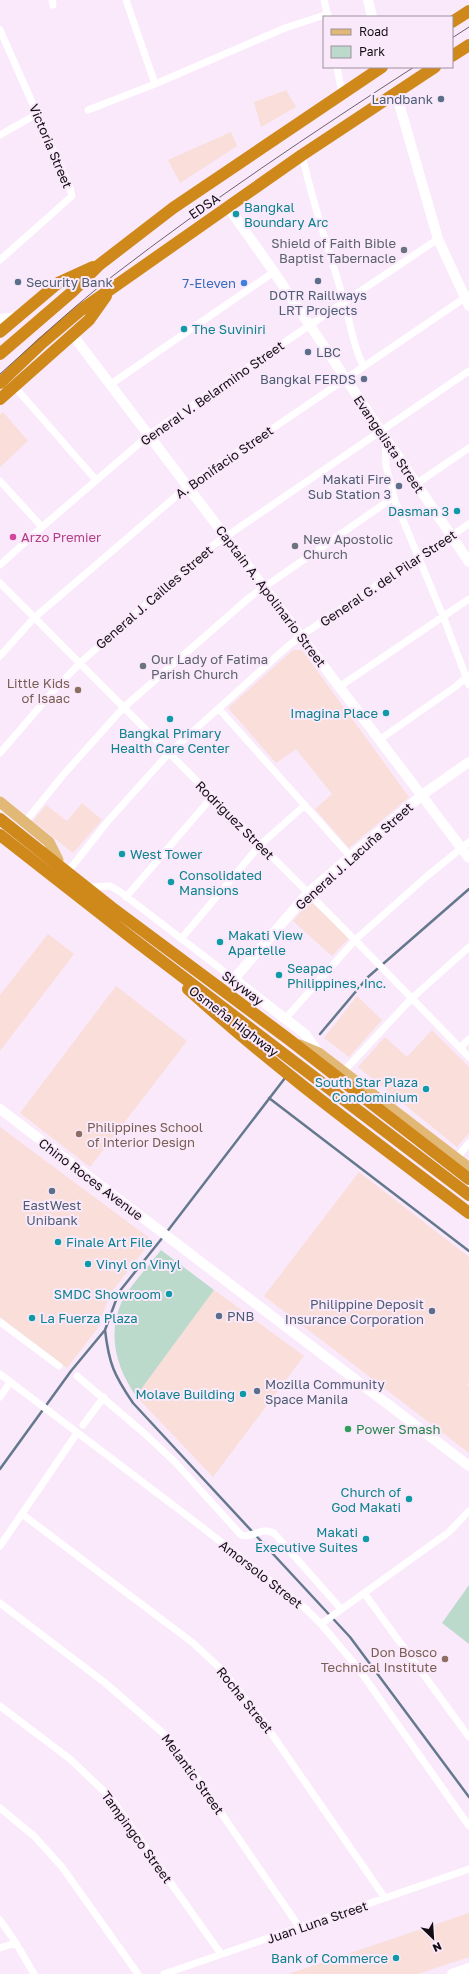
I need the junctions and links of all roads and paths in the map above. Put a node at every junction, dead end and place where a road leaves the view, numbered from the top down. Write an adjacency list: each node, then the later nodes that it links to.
1 (126, 0): 15 (street)
2 (324, 0): 5 (street)
3 (368, 0): 6 (street)
4 (469, 11): 8 (highway)
5 (328, 16)
6 (372, 16)
7 (323, 17): 15 (street)
8 (453, 21)
9 (0, 32): 19 (street, Victoria Street)
10 (469, 46): 11 (highway)
11 (453, 55)
12 (337, 68): 17 (street)
13 (379, 68): 17 (highway, EDSA)
14 (433, 68): 16 (highway, EDSA)
15 (155, 84): 18 (street)
16 (396, 92): 21 (highway, EDSA); 23 (street)
17 (342, 94): 25 (highway, EDSA)
18 (88, 110)
19 (37, 114): 20 (street); 24 (street, Victoria Street)
20 (0, 134)
21 (302, 155): 22 (highway, EDSA); 29 (street)
22 (228, 207): 26 (street, Evangelista Street); 27 (highway, EDSA)
23 (438, 240): 28 (street); 29 (street, General V. Belarmino Street)
24 (0, 260)
25 (99, 265): 30 (highway, EDSA); 35 (highway, EDSA)
26 (274, 272): 32 (street, Evangelista Street); 40 (street)
27 (112, 289): 34 (highway); 39 (highway, EDSA)
28 (467, 299): 36 (street, A. Bonifacio Street)
29 (344, 302): 32 (street, General V. Belarmino Street); 36 (street)
30 (17, 317): 31 (street); 33 (highway, EDSA)
31 (0, 319)
32 (310, 325): 38 (street, Evangelista Street); 43 (street, General V. Belarmino Street)
33 (0, 332)
34 (72, 334): 40 (street, Captain A. Apolinario Street); 41 (highway)
35 (0, 354)
36 (363, 365): 38 (street, A. Bonifacio Street)
37 (469, 371): 44 (street, General J. Cailles Street)
38 (345, 378): 44 (street, Evangelista Street); 49 (street, A. Bonifacio Street)
39 (0, 383)
40 (111, 384): 43 (street, Captain A. Apolinario Street)
41 (14, 386): 42 (highway); 46 (street)
42 (0, 399)
43 (149, 435): 46 (street, General V. Belarmino Street); 49 (street, Captain A. Apolinario Street)
44 (382, 435): 48 (street, Evangelista Street); 50 (street); 53 (street, General J. Cailles Street)
45 (469, 448): 48 (street)
46 (96, 480): 52 (street, General V. Belarmino Street)
47 (0, 481): 52 (street)
48 (416, 484): 54 (street, Evangelista Street)
49 (188, 486): 53 (street, Captain A. Apolinario Street); 62 (street, A. Bonifacio Street)
50 (394, 498): 55 (street); 59 (street)
51 (469, 524): 54 (street, General G. del Pilar Street)
52 (42, 527): 57 (street, General V. Belarmino Street)
53 (226, 535): 59 (street, Captain A. Apolinario Street); 65 (street, General J. Cailles Street)
54 (451, 536): 55 (street, General G. del Pilar Street); 56 (street, Evangelista Street)
55 (419, 557): 61 (street); 63 (street, General G. del Pilar Street)
56 (469, 562)
57 (0, 565)
58 (0, 583): 62 (street, Rodriguez Street)
59 (264, 586): 63 (street, Captain A. Apolinario Street); 68 (street)
60 (469, 599): 61 (street)
61 (443, 616): 66 (street); 67 (street)
62 (34, 618): 64 (street, A. Bonifacio Street); 65 (street, Rodriguez Street)
63 (301, 636): 67 (street, Captain A. Apolinario Street); 69 (street, General G. del Pilar Street)
64 (0, 656)
65 (80, 663): 68 (street, Rodriguez Street); 71 (street, General J. Cailles Street)
66 (468, 679): 70 (street)
67 (339, 687): 70 (street, Captain A. Apolinario Street)
68 (123, 708): 72 (street, Rodriguez Street); 80 (street)
69 (219, 708): 72 (street, General G. del Pilar Street); 77 (street)
70 (379, 740): 74 (street, Captain A. Apolinario Street)
71 (0, 753)
72 (168, 754): 75 (street, Rodriguez Street); 87 (street, General G. del Pilar Street)
73 (469, 762): 74 (street, General J. Lacuña Street)
74 (422, 794): 83 (street, Captain A. Apolinario Street); 84 (street, General J. Lacuña Street)
75 (212, 797): 82 (street, Rodriguez Street); 90 (street)
76 (0, 802): 80 (main road, Osmeña Highway)
77 (305, 805): 82 (street); 84 (street)
78 (0, 814): 86 (main road, Osmeña Highway)
79 (0, 819): 107 (highway, Skyway)
80 (25, 822): 86 (main road, Osmeña Highway)
81 (1, 840): 94 (highway, Skyway); 109 (main road, Osmeña Highway)
82 (260, 845): 89 (street, Rodriguez Street); 91 (street)
83 (465, 845): 85 (street, Captain A. Apolinario Street); 92 (street)
84 (350, 856): 89 (street, General J. Lacuña Street)
85 (469, 858)
86 (58, 860): 87 (main road, Osmeña Highway)
87 (70, 869): 88 (main road, Osmeña Highway)
88 (93, 887): 90 (street, Osmeña Highway); 100 (main road, Osmeña Highway)
89 (308, 893): 92 (street, Rodriguez Street); 95 (street, General J. Lacuña Street)
90 (126, 897): 91 (street, Osmeña Highway)
91 (181, 939): 95 (street, Osmeña Highway)
92 (355, 940): 96 (street, Rodriguez Street); 97 (street)
93 (469, 947): 96 (street)
94 (170, 967): 108 (highway, Skyway); 110 (highway)
95 (234, 979): 97 (street, Osmeña Highway)
96 (411, 999): 99 (street, Rodriguez Street); 102 (street)
97 (285, 1018): 100 (street, Osmeña Highway)
98 (469, 1039): 99 (street)
99 (460, 1048): 101 (street, Rodriguez Street)
100 (319, 1053): 102 (main road, Osmeña Highway)
101 (469, 1057)
102 (343, 1072): 105 (main road, Osmeña Highway)
103 (0, 1109): 120 (street, Chino Roces Avenue)
104 (469, 1143): 105 (street)
105 (456, 1159): 106 (main road, Osmeña Highway)
106 (469, 1168)
107 (469, 1179)
108 (469, 1195)
109 (469, 1200)
110 (469, 1213)
111 (0, 1322): 112 (street)
112 (59, 1366)
113 (0, 1374): 115 (street, Amorsolo Street)
114 (77, 1376): 117 (street)
115 (10, 1382): 116 (street); 119 (street, Amorsolo Street)
116 (0, 1397)
117 (104, 1397): 118 (street); 126 (street)
118 (82, 1425)
119 (77, 1433): 122 (street); 127 (street, Amorsolo Street)
120 (469, 1466)
121 (469, 1512): 124 (street)
122 (22, 1514): 123 (street); 133 (street, Rocha Street)
123 (0, 1546)
124 (364, 1593): 126 (street); 129 (street)
125 (0, 1603): 135 (street, Melantic Street)
126 (341, 1609): 127 (street)
127 (321, 1624): 131 (street, Amorsolo Street)
128 (0, 1706): 138 (street, Tampingco Street)
129 (469, 1737)
130 (0, 1808): 141 (street)
131 (469, 1826)
132 (469, 1869): 133 (street, Juan Luna Street)
133 (386, 1898): 135 (street, Juan Luna Street)
134 (0, 1920): 136 (street)
135 (300, 1928): 138 (street, Juan Luna Street)
136 (16, 1943): 137 (street); 140 (street)
137 (0, 1948)
138 (221, 1954): 142 (street, Juan Luna Street)
139 (469, 1968): 143 (street)
140 (34, 1974)
141 (138, 1974)
142 (164, 1974)
143 (452, 1974)

